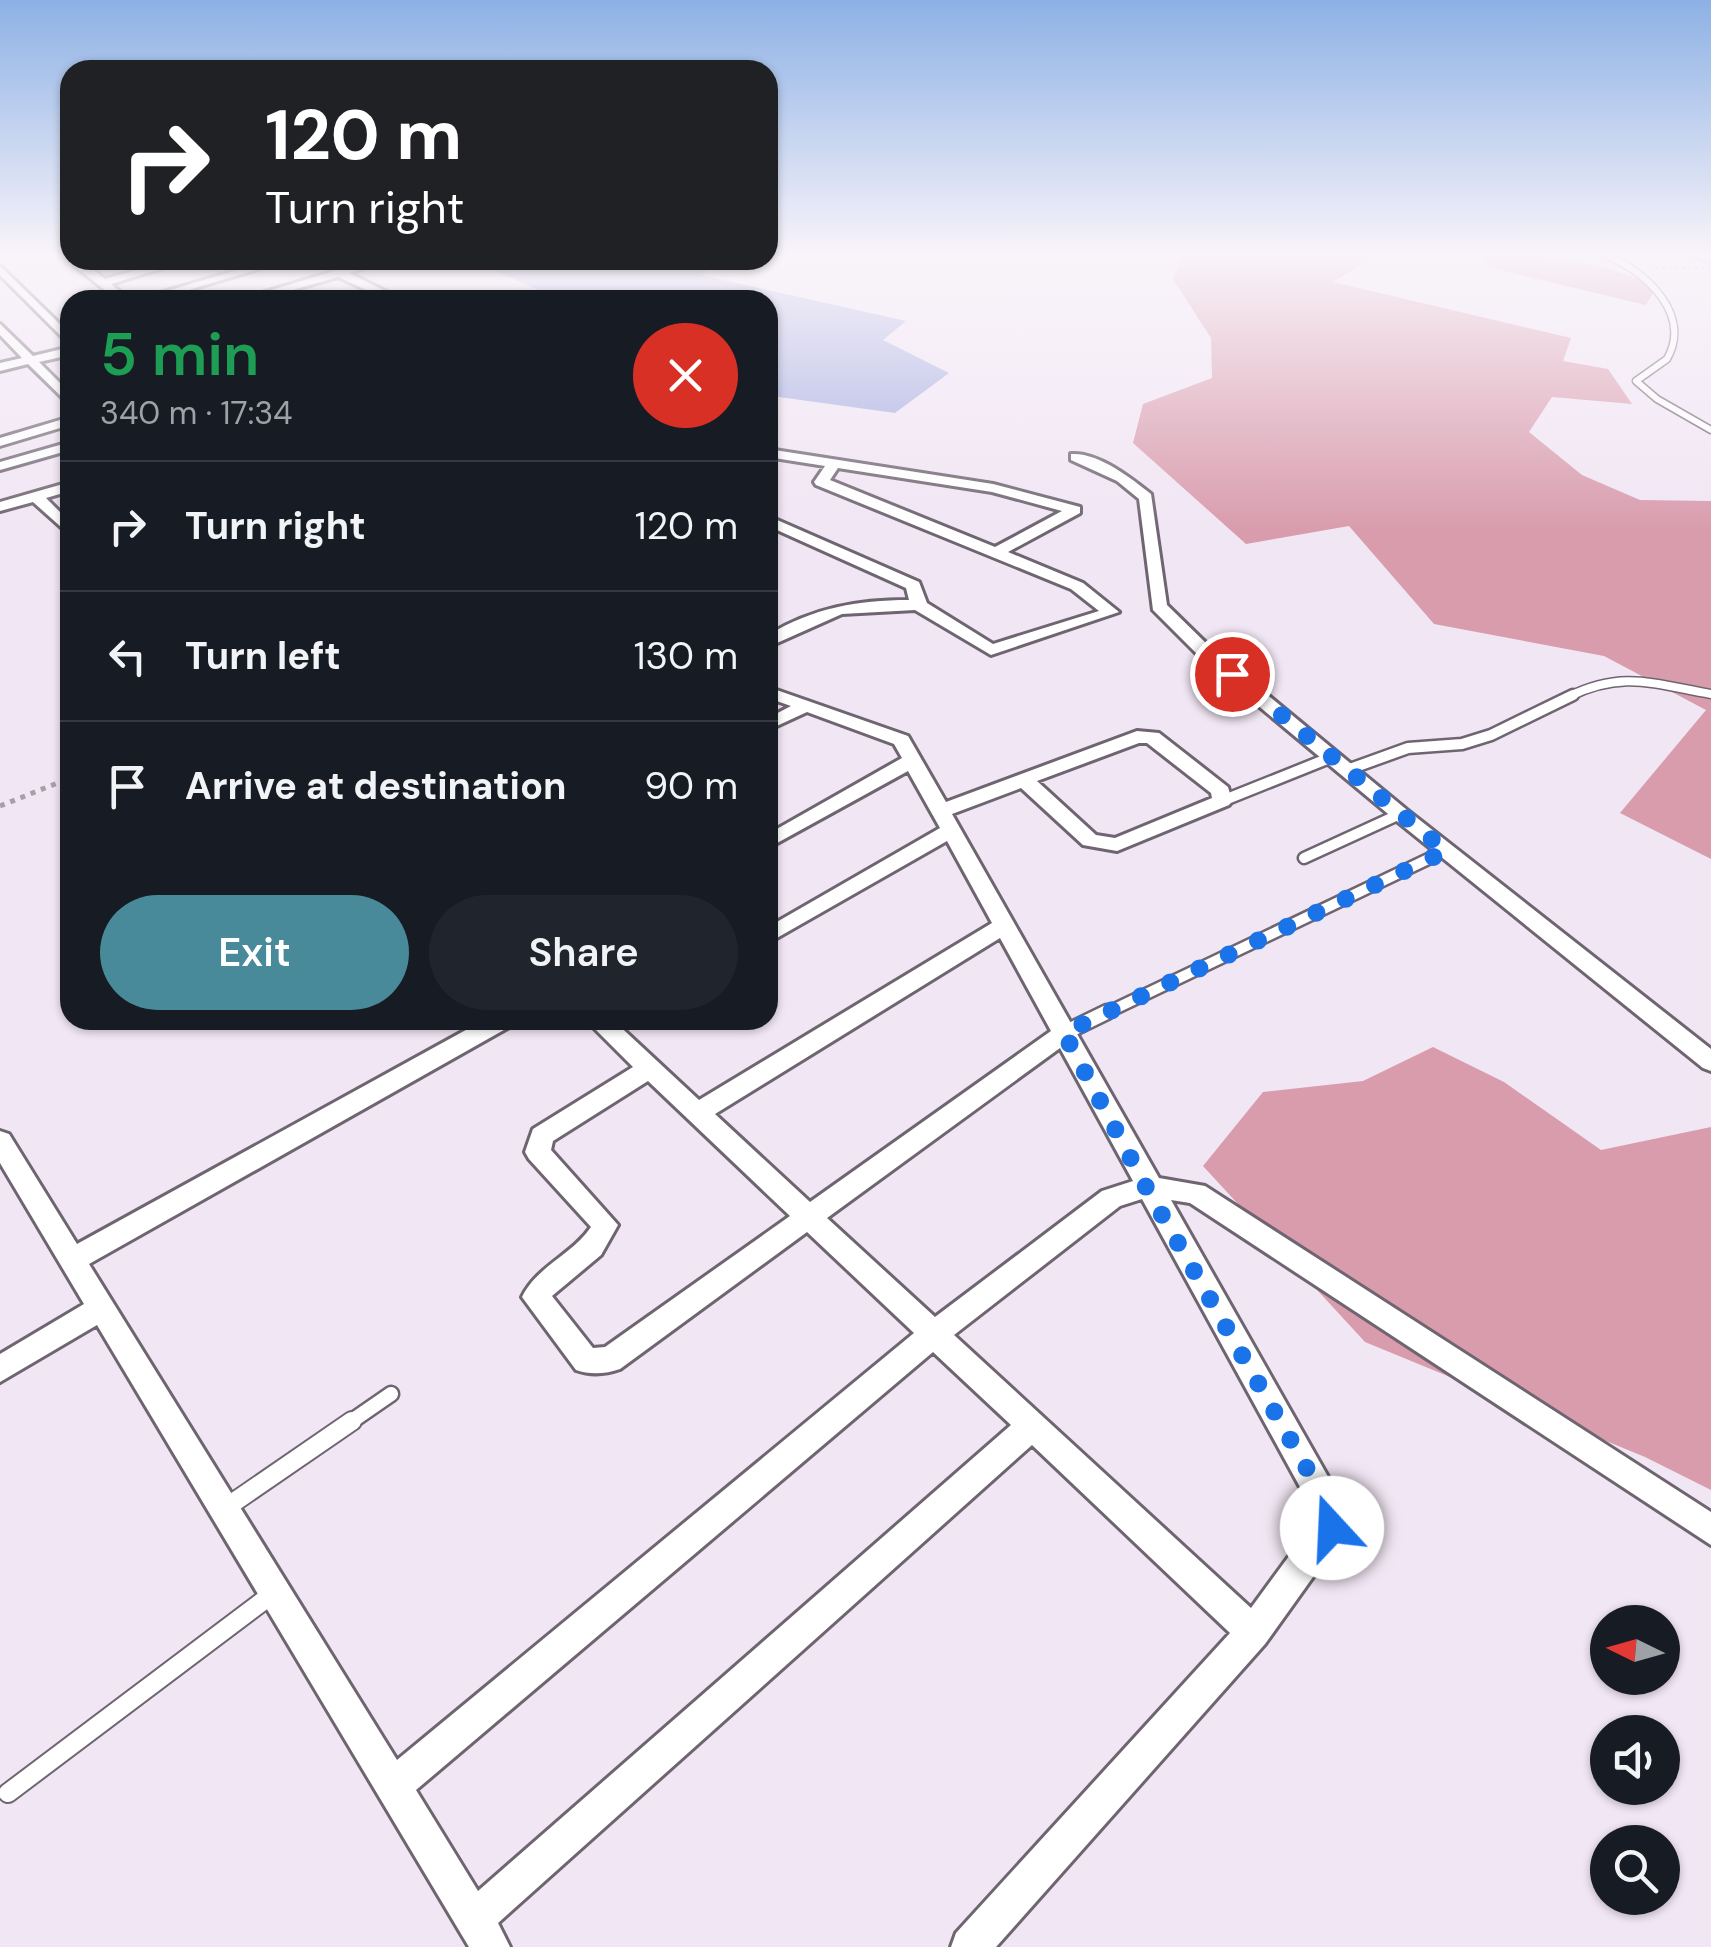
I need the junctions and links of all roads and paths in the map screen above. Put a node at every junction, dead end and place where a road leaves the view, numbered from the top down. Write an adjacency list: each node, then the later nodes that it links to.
1 (18, 348): 4 (street)
2 (1673, 348): 8 (lane)
3 (60, 353): 4 (street)
4 (30, 361): 5 (street); 6 (street)
5 (0, 367)
6 (60, 391)
7 (60, 425): 9 (street)
8 (1711, 430)
9 (0, 442)
10 (60, 449): 14 (street)
11 (1076, 457): 27 (street)
12 (778, 458): 13 (street)
13 (834, 464): 20 (street); 20 (street)
14 (0, 466)
15 (60, 489): 16 (street)
16 (35, 496): 17 (street); 18 (street)
17 (0, 507)
18 (60, 520)
19 (778, 525): 21 (street)
20 (995, 553): 21 (street)
21 (919, 605): 22 (street)
22 (778, 636)
23 (1711, 694): 29 (lane)
24 (778, 696): 25 (street)
25 (806, 706): 26 (street); 28 (street)
26 (778, 720)
27 (1332, 757): 29 (street); 32 (lane)
28 (912, 760): 35 (street); 36 (street)
29 (1347, 770): 34 (street)
30 (1024, 780): 32 (street); 32 (street); 35 (street)
31 (60, 782): 33 (path)
32 (1222, 801)
33 (0, 806)
34 (1400, 814): 37 (street); 38 (lane)
35 (947, 820): 39 (street); 40 (street)
36 (778, 836)
37 (1446, 851): 43 (lane); 44 (street)
38 (1304, 858)
39 (1003, 926): 43 (street); 46 (street)
40 (778, 930)
41 (485, 1030): 51 (street)
42 (616, 1030): 45 (street)
43 (1064, 1033): 49 (street); 50 (street)
44 (1711, 1062)
45 (651, 1068): 46 (street); 50 (street)
46 (699, 1112): 50 (street)
47 (0, 1141): 48 (street)
48 (11, 1183): 51 (street)
49 (1146, 1187): 53 (street); 58 (street); 60 (street)
50 (810, 1218): 53 (street)
51 (72, 1260): 52 (street)
52 (102, 1308): 54 (street); 57 (street)
53 (934, 1334): 56 (street); 61 (street)
54 (0, 1369)
55 (391, 1394): 57 (lane)
56 (1032, 1426): 60 (street); 63 (street)
57 (224, 1510): 59 (street)
58 (1711, 1530)
59 (275, 1592): 61 (street); 62 (lane)
60 (1253, 1632): 64 (street)
61 (393, 1786): 63 (street)
62 (8, 1793)
63 (483, 1933)
64 (970, 1947)

